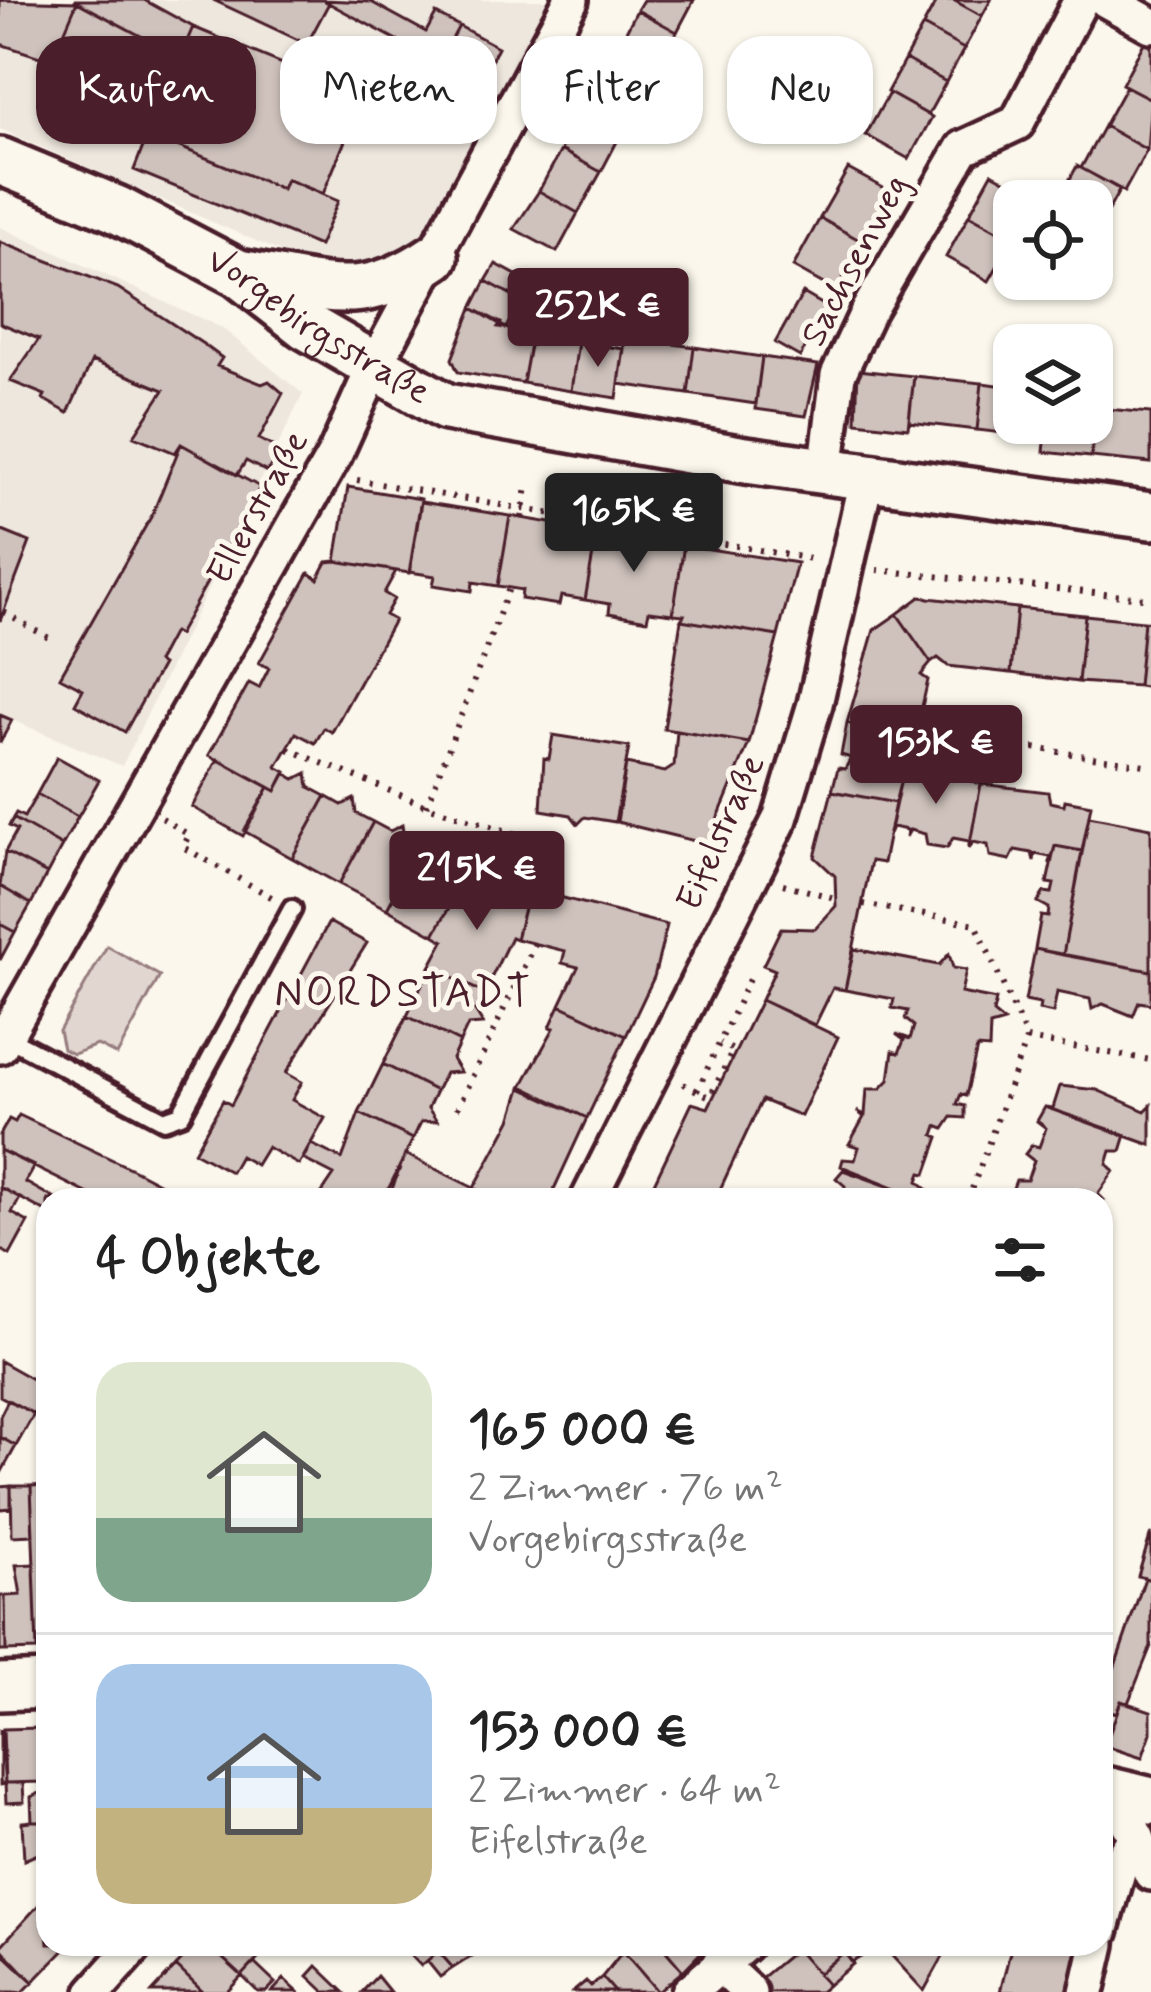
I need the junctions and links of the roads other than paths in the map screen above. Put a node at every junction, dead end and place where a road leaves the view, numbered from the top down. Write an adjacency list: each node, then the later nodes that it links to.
1 (571, 0): 6 (street, Ellerstraße)
2 (1082, 0): 9 (street, Sachsenweg)
3 (1106, 0): 4 (street)
4 (1151, 25)
5 (0, 160): 7 (street, Vorgebirgsstraße)
6 (435, 257): 7 (street); 8 (street, Ellerstraße)
7 (238, 273): 8 (street, Vorgebirgsstraße)
8 (375, 365): 9 (street, Vorgebirgsstraße); 12 (street, Ellerstraße)
9 (846, 474): 10 (street, Vorgebirgsstraße); 13 (street, Eifelstraße)
10 (1151, 516)
11 (292, 909): 12 (lane)
12 (3, 1041)
13 (594, 1188)
14 (36, 1686): 15 (street)
15 (0, 1688)
16 (1124, 1805): 17 (street); 18 (street)
17 (1151, 1873)
18 (1113, 1890)
19 (126, 1956): 23 (street)
20 (730, 1956): 24 (street)
21 (733, 1956): 25 (street)
22 (1095, 1956): 26 (street)
23 (94, 1992)
24 (688, 1992)
25 (749, 1992)
26 (1087, 1992)

